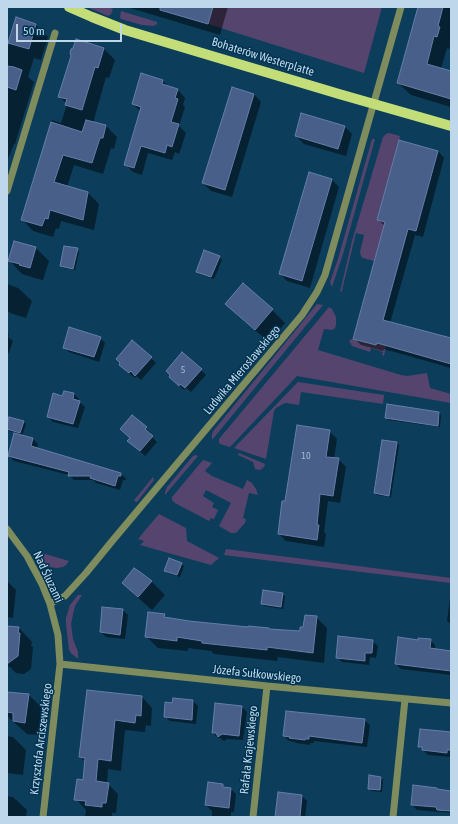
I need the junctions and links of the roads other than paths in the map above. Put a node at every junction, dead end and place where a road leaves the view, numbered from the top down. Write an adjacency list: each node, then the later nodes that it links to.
1 (69, 7): 4 (main road, Bohaterów Westerplatte)
2 (401, 7): 4 (street, Ludwika Mierosławskiego)
3 (55, 33): 6 (street)
4 (374, 104): 5 (main road, Bohaterów Westerplatte); 8 (street, Ludwika Mierosławskiego)
5 (451, 126)
6 (7, 191)
7 (7, 528): 8 (street, Nad Śluzami)
8 (50, 604): 9 (street, Nad Śluzami)
9 (60, 664): 10 (street, Józefa Sułkowskiego); 13 (street, Krzysztofa Arciszewskiego)
10 (267, 686): 11 (street, Józefa Sułkowskiego); 14 (street, Rafała Krajewskiego)
11 (405, 699): 12 (street, Józefa Sułkowskiego); 15 (street)
12 (451, 703)
13 (43, 817)
14 (253, 817)
15 (393, 817)

